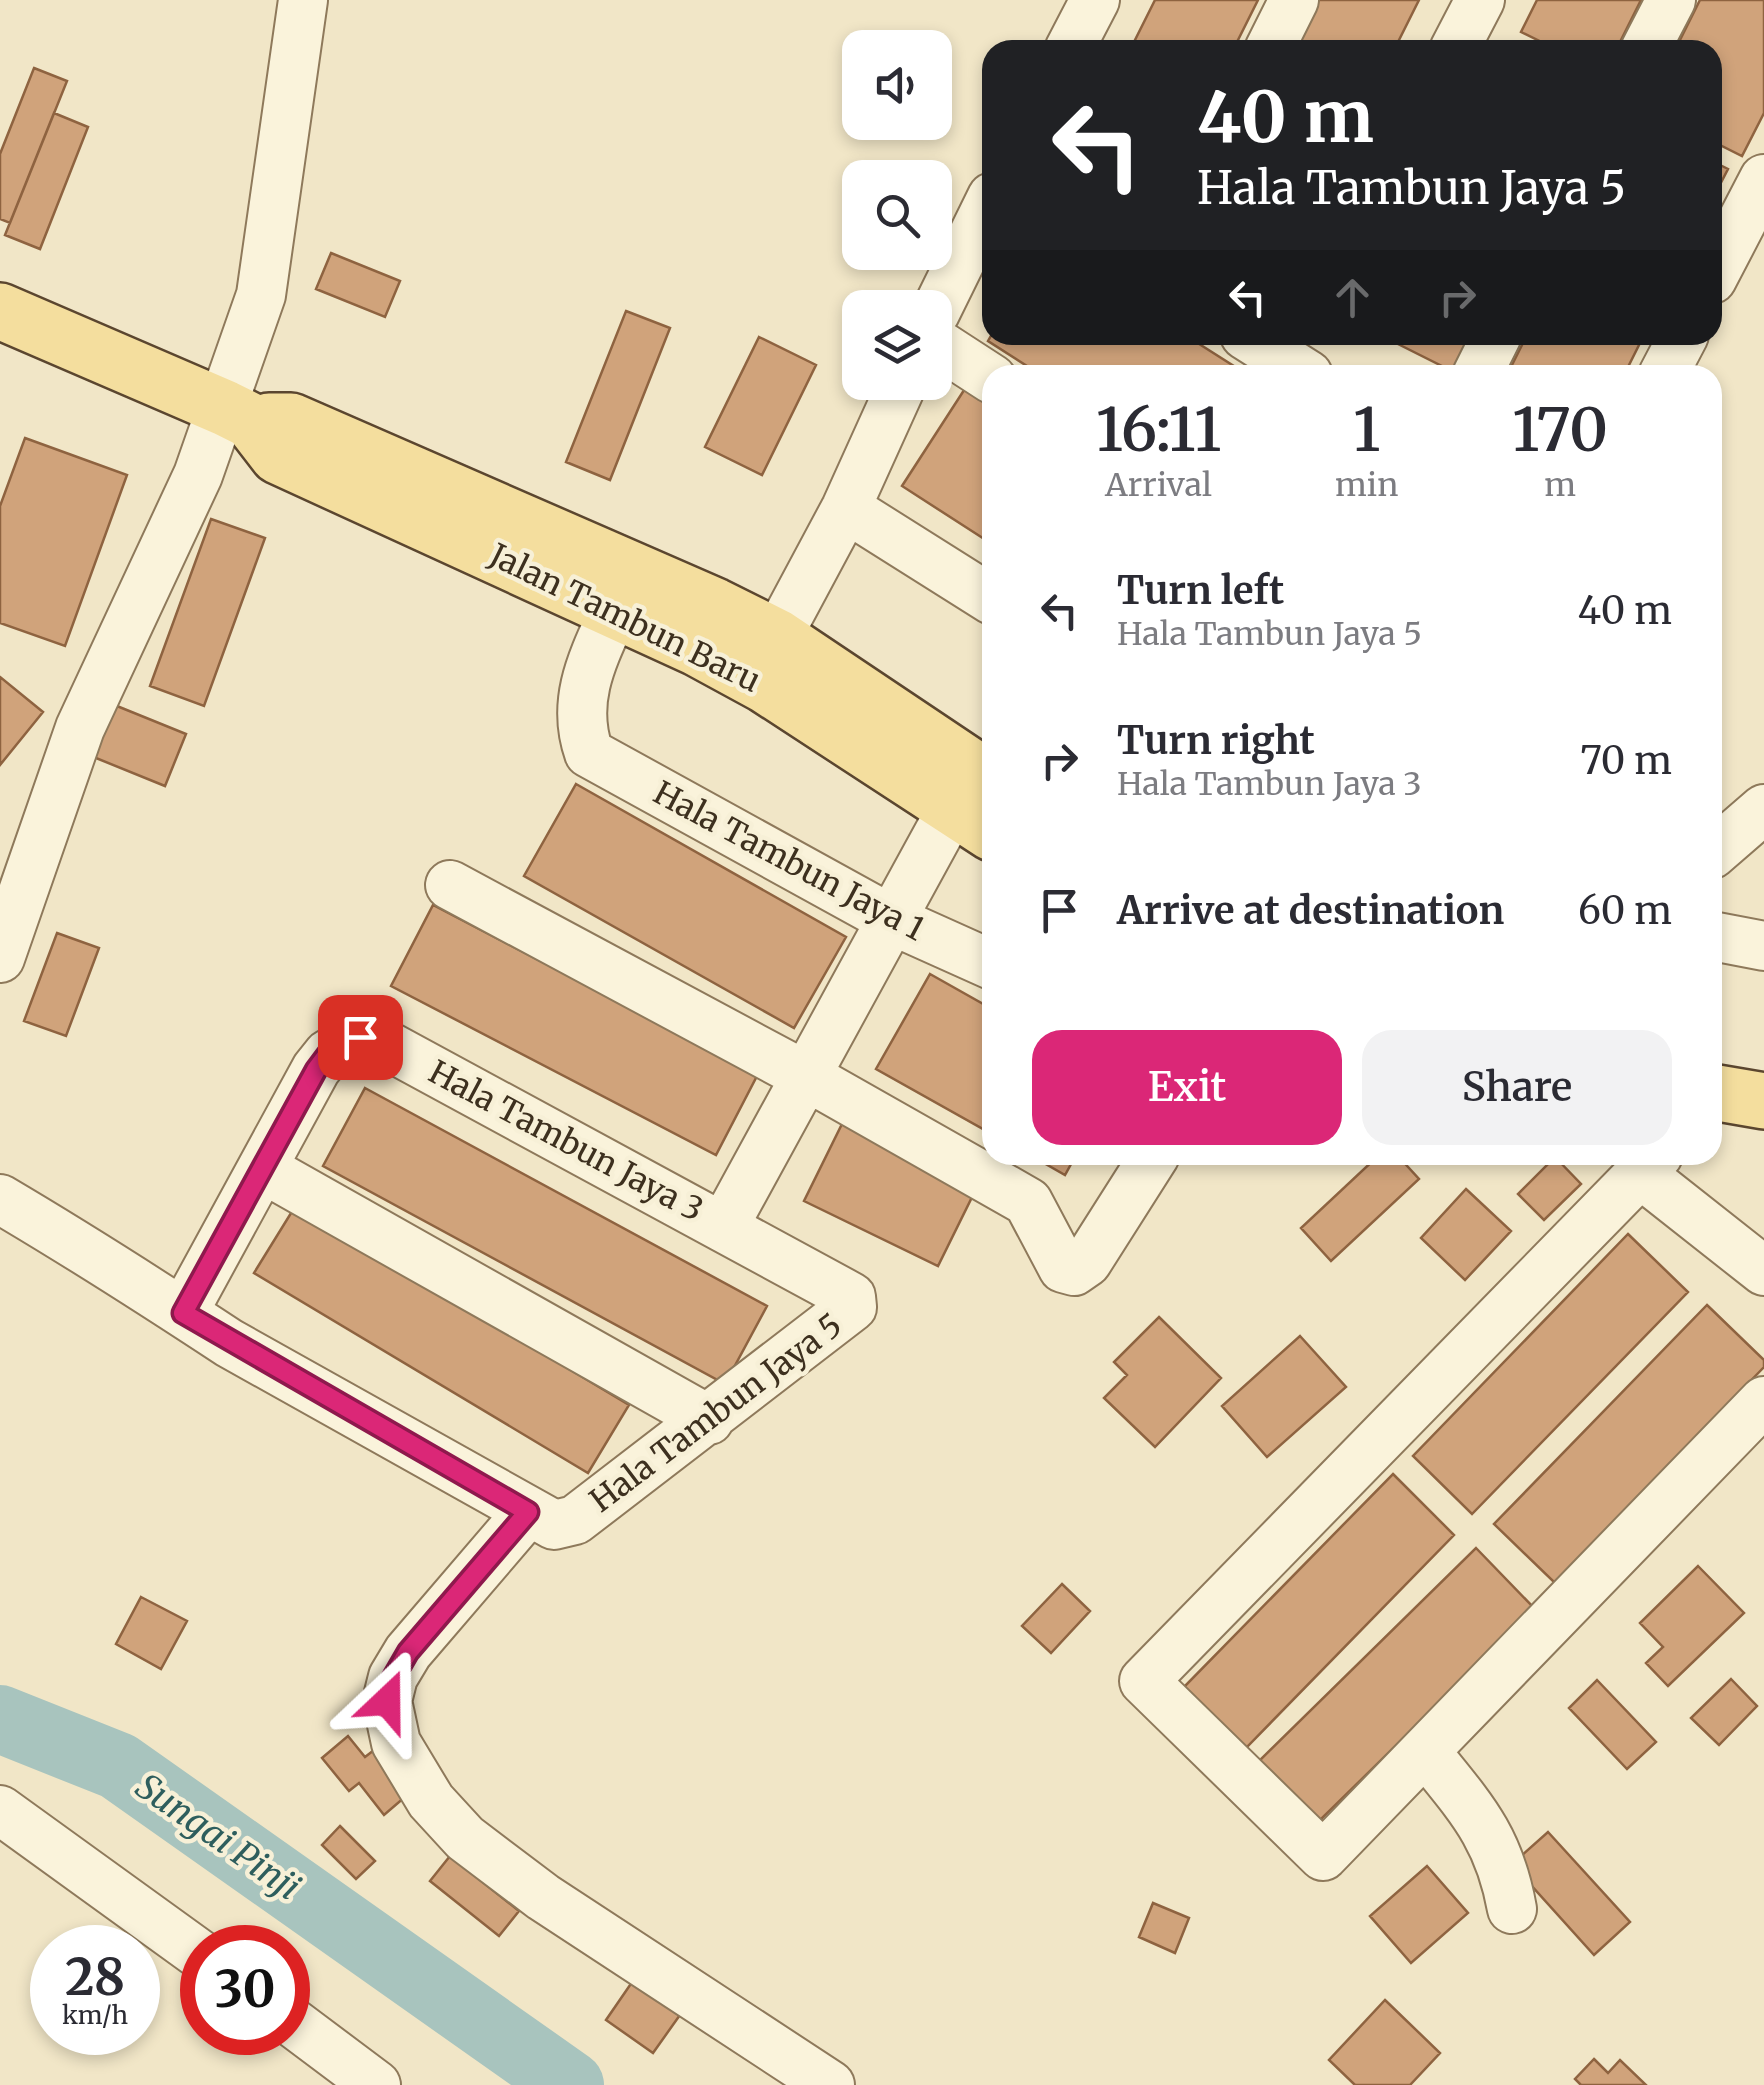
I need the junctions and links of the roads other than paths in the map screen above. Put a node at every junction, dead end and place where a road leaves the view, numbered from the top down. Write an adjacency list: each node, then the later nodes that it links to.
1 (303, 0): 20 (street)
2 (1095, 0): 6 (street)
3 (1294, 0): 7 (street)
4 (1480, 0): 8 (street)
5 (1671, 0): 9 (street)
6 (1074, 40)
7 (1273, 40)
8 (1459, 40)
9 (1650, 40)
10 (1764, 180): 12 (street)
11 (982, 217): 13 (street)
12 (1722, 261)
13 (946, 290)
14 (2, 317): 20 (main road, Jalan Tambun Baru)
15 (1270, 345): 17 (street)
16 (952, 353): 18 (street)
17 (1302, 358)
18 (982, 372)
19 (895, 400): 21 (street)
20 (238, 415): 23 (main road, Jalan Tambun Baru); 24 (main road, Jalan Tambun Baru); 35 (street)
21 (846, 508): 22 (street); 24 (street)
22 (982, 594)
23 (616, 608): 25 (main road, Jalan Tambun Baru); 32 (street, Hala Tambun Jaya 1)
24 (777, 637): 25 (main road); 26 (main road, Jalan Tambun Baru)
25 (696, 648): 27 (main road, Jalan Tambun Baru)
26 (982, 806)
27 (982, 806)
28 (982, 808): 32 (street)
29 (1764, 808): 30 (street)
30 (1722, 845)
31 (450, 885): 37 (street)
32 (894, 920): 36 (street, Hala Tambun Jaya 1); 37 (street)
33 (1722, 938): 34 (street)
34 (1764, 946)
35 (0, 958)
36 (982, 960)
37 (806, 1076): 38 (street); 42 (street)
38 (1149, 1165)
39 (1650, 1165): 43 (street); 49 (street)
40 (262, 1168): 42 (street, Hala Tambun Jaya 3); 45 (street, Hala Tambun Jaya 3); 47 (street)
41 (0, 1199): 45 (street, Hala Tambun Jaya 5)
42 (724, 1226): 44 (street, Hala Tambun Jaya 3)
43 (1764, 1271)
44 (851, 1297): 47 (street, Hala Tambun Jaya 5)
45 (183, 1313): 48 (street, Hala Tambun Jaya 5)
46 (1764, 1400): 49 (street)
47 (709, 1420): 48 (street, Hala Tambun Jaya 5)
48 (528, 1512): 55 (street)
49 (1425, 1751): 51 (street)
50 (0, 1810): 52 (street)
51 (1512, 1909)
52 (180, 1940)
53 (310, 2036): 54 (street)
54 (376, 2085)
55 (830, 2085)

